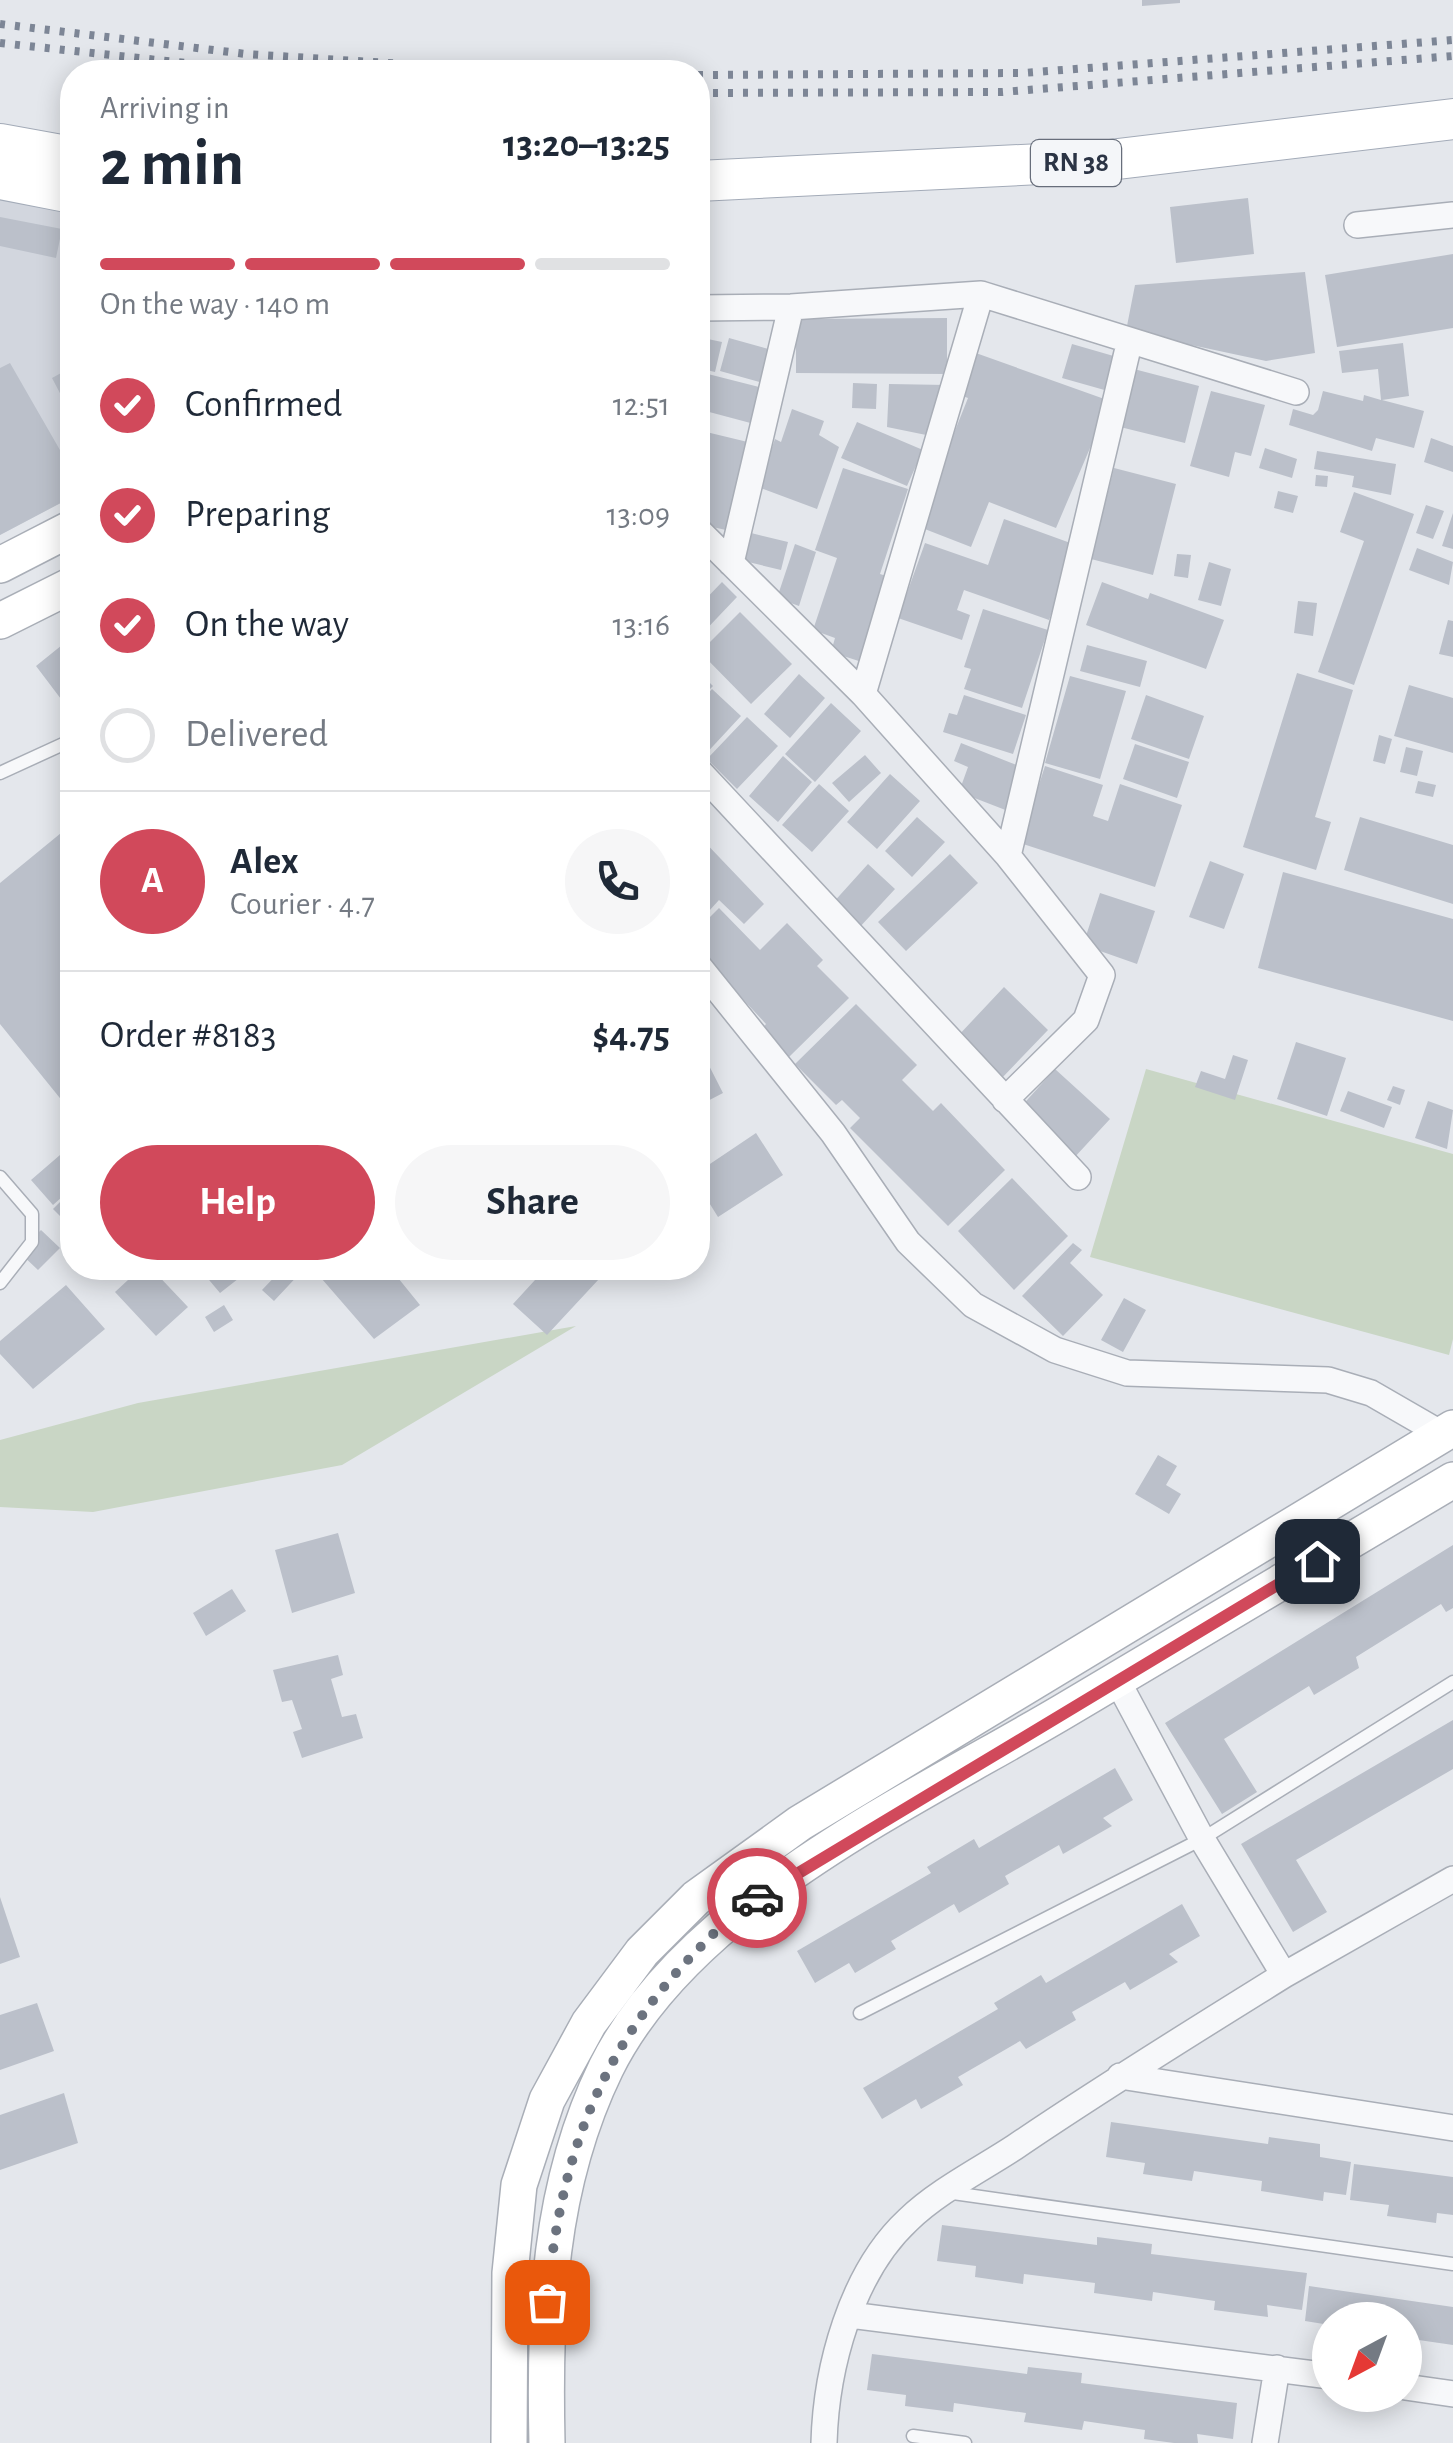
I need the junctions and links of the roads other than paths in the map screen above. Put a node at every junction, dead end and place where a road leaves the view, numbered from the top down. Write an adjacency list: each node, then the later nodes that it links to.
1 (1453, 120): 5 (main road, RN 38)
2 (0, 144): 3 (main road)
3 (60, 155)
4 (0, 179): 6 (main road)
5 (710, 180)
6 (60, 191)
7 (1453, 214): 8 (street)
8 (1357, 225)
9 (981, 294): 10 (street); 12 (street); 20 (street)
10 (791, 307): 11 (street); 16 (street)
11 (710, 308)
12 (1129, 344): 13 (street); 24 (street)
13 (1296, 392)
14 (60, 534): 17 (main road)
15 (710, 542): 16 (street)
16 (732, 563): 20 (street)
17 (0, 566)
18 (60, 591): 19 (main road)
19 (0, 621)
20 (863, 694): 24 (street)
21 (60, 746): 22 (lane)
22 (0, 773)
23 (710, 783): 26 (street)
24 (1008, 856): 26 (street)
25 (710, 979): 30 (street)
26 (1006, 1100): 28 (street)
27 (0, 1177): 29 (lane)
28 (1078, 1177)
29 (0, 1284)
30 (1449, 1435): 31 (main road)
31 (1411, 1454): 32 (main road); 49 (main road)
32 (1444, 1486): 33 (main road)
33 (1117, 1680): 35 (street); 50 (main road)
34 (1453, 1682): 35 (lane)
35 (1202, 1839): 37 (street); 38 (lane)
36 (1453, 1879): 37 (street)
37 (1284, 1975): 39 (street)
38 (860, 2013)
39 (1120, 2076): 40 (street); 41 (street)
40 (1453, 2128)
41 (946, 2192): 42 (lane); 43 (street)
42 (1453, 2264)
43 (850, 2315): 44 (street); 51 (street)
44 (1278, 2368): 45 (street); 53 (street)
45 (1312, 2373)
46 (1422, 2389): 47 (street)
47 (1453, 2394)
48 (913, 2436): 52 (lane)
49 (509, 2443)
50 (547, 2443)
51 (824, 2443)
52 (965, 2443)
53 (1266, 2443)

